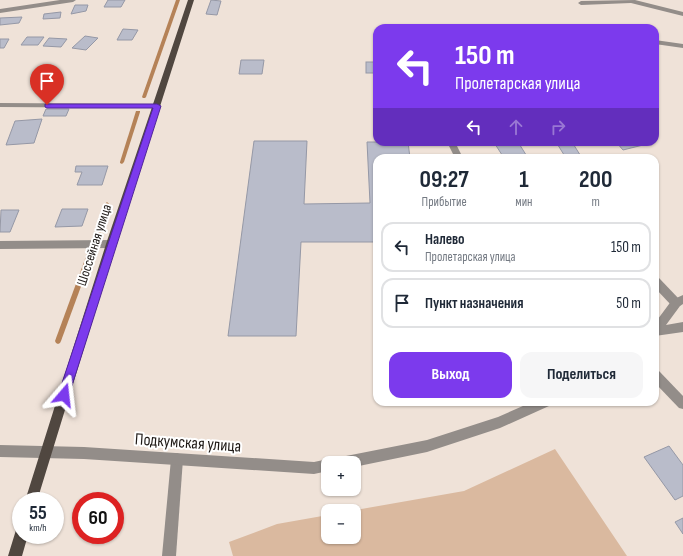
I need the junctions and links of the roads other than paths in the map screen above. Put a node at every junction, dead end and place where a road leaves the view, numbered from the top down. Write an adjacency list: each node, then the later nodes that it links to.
1 (73, 0): 4 (street)
2 (191, 0): 9 (main road, Шоссейная улица)
3 (581, 3): 5 (street)
4 (0, 11)
5 (683, 14)
6 (659, 43): 7 (street)
7 (683, 46)
8 (0, 105): 9 (street)
9 (157, 106): 10 (main road, Шоссейная улица)
10 (111, 244): 11 (street); 21 (main road, Шоссейная улица)
11 (0, 245)
12 (659, 284): 13 (street)
13 (680, 301): 14 (street)
14 (659, 326)
15 (683, 327): 16 (street)
16 (659, 330)
17 (659, 379): 18 (street)
18 (683, 404)
19 (536, 406): 23 (street)
20 (0, 451): 21 (street, Подкумская улица)
21 (46, 452): 22 (street, Подкумская улица); 25 (main road, Шоссейная улица)
22 (177, 459): 24 (street, Подкумская улица); 28 (street)
23 (361, 459)
24 (321, 467)
25 (34, 492)
26 (18, 544): 27 (main road)
27 (15, 556)
28 (169, 556)

